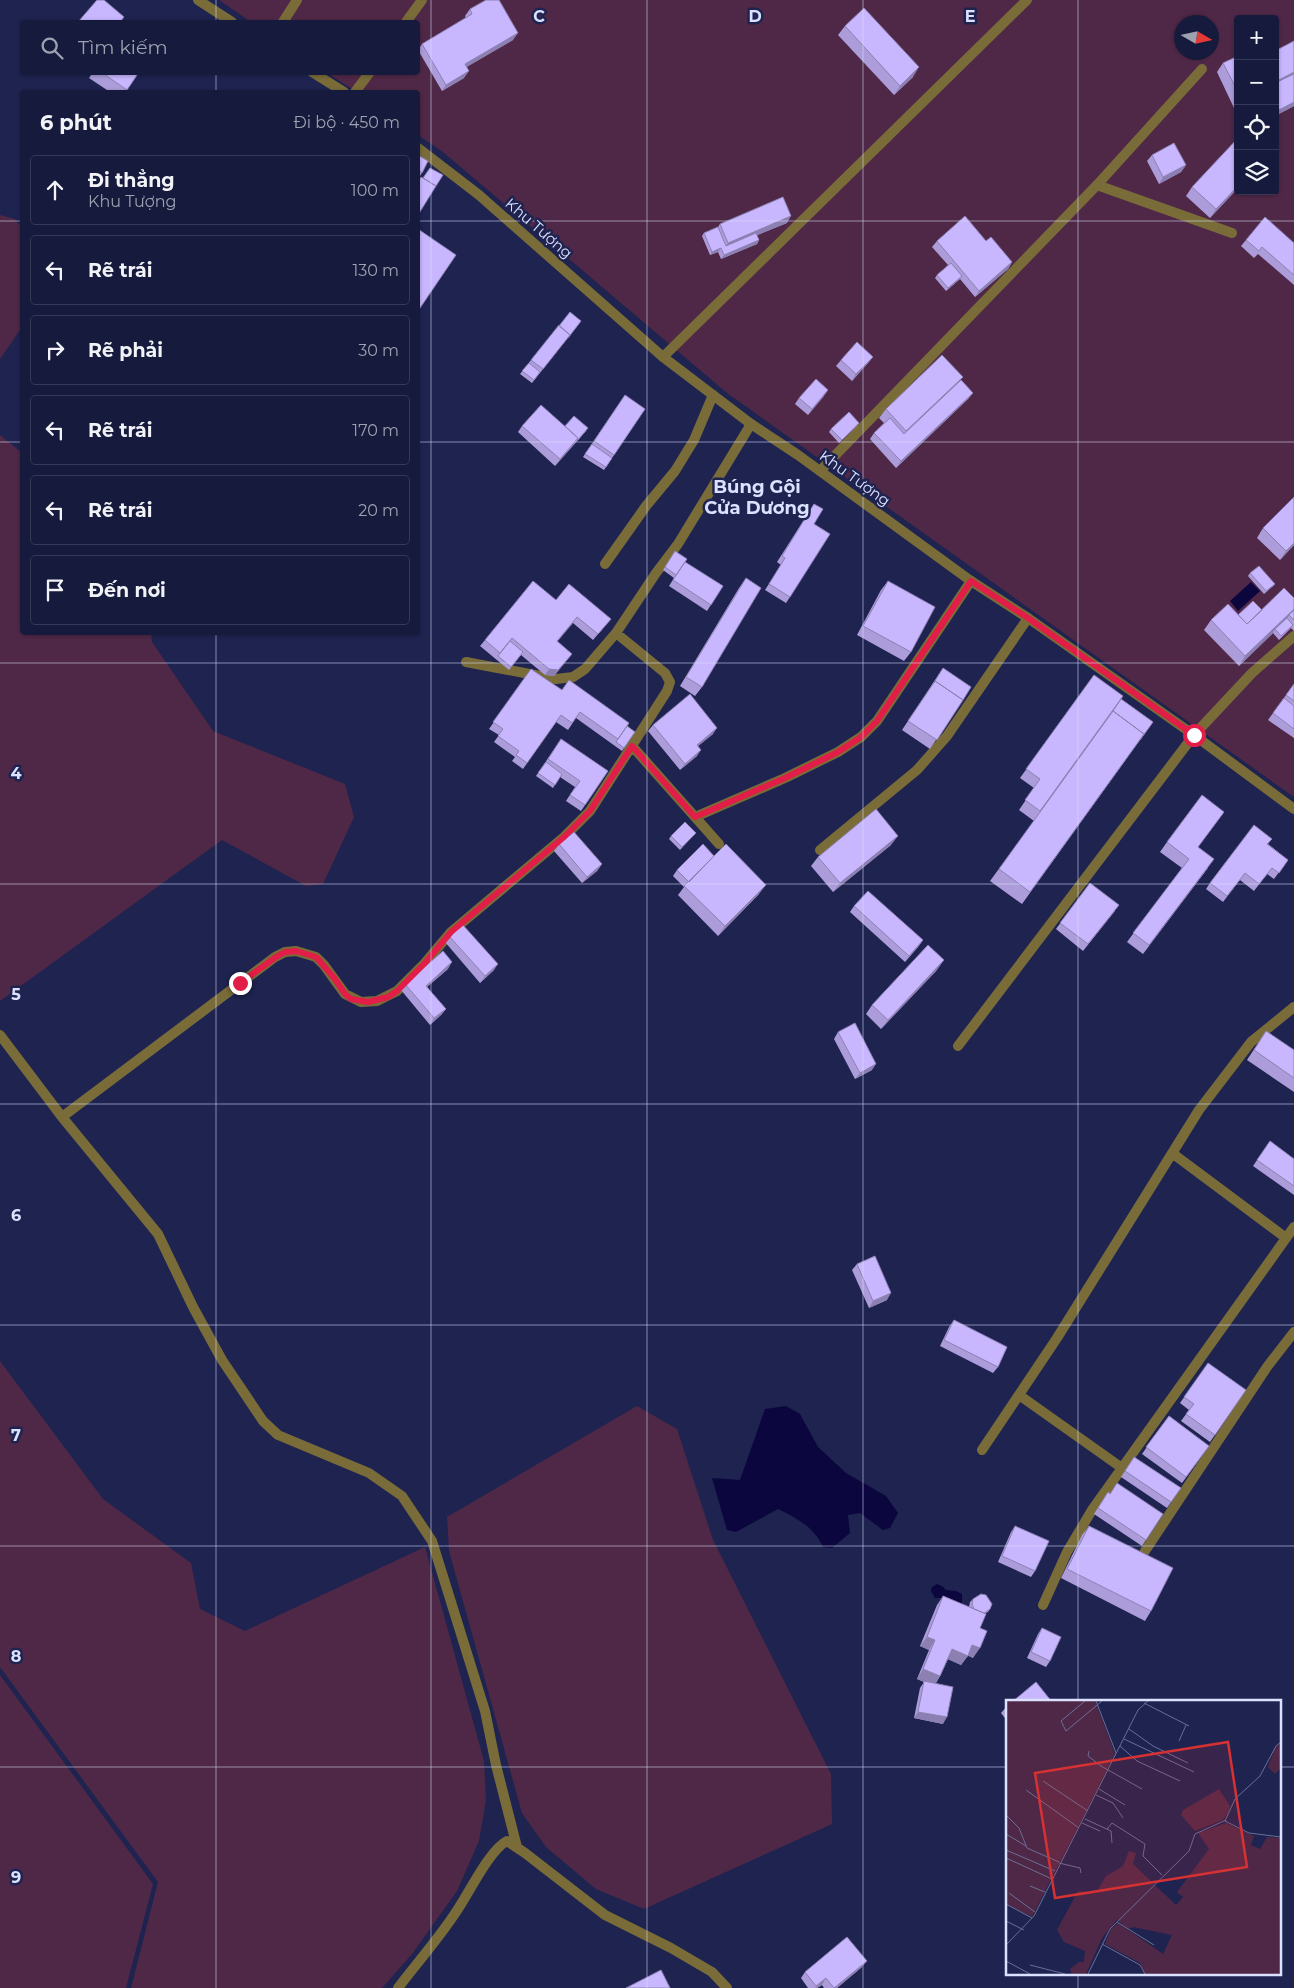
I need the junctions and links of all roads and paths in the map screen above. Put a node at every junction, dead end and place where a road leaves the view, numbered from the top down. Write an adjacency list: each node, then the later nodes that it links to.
1 (198, 0): 5 (street)
2 (297, 0): 6 (street)
3 (422, 0): 7 (street)
4 (1027, 0): 16 (street)
5 (229, 20)
6 (283, 20)
7 (407, 20)
8 (1202, 69): 14 (street)
9 (317, 75): 11 (street)
10 (368, 75): 12 (street)
11 (341, 90)
12 (356, 90)
13 (420, 150): 16 (street, Khu Tượng)
14 (1097, 185): 15 (street); 19 (street)
15 (1232, 233)
16 (663, 357): 17 (street, Khu Tượng)
17 (713, 395): 18 (street, Khu Tượng); 20 (street)
18 (751, 424): 19 (street, Khu Tượng); 23 (street)
19 (820, 471): 21 (street, Khu Tượng)
20 (605, 564)
21 (971, 581): 22 (street, Khu Tượng); 29 (street)
22 (1028, 618): 26 (street, Khu Tượng); 31 (street)
23 (616, 633): 25 (street); 27 (street)
24 (1294, 636): 26 (street)
25 (466, 662)
26 (1194, 735): 28 (street, Khu Tượng); 34 (street)
27 (632, 746): 29 (street); 35 (street)
28 (1294, 809)
29 (695, 817): 30 (street)
30 (719, 844)
31 (820, 850)
32 (1294, 1007): 36 (street)
33 (0, 1035): 35 (street)
34 (958, 1046)
35 (62, 1117): 45 (street)
36 (1172, 1153): 38 (street); 40 (street)
37 (1294, 1227): 38 (street)
38 (1286, 1238): 42 (street)
39 (1294, 1332): 43 (street)
40 (1019, 1395): 41 (street); 42 (street)
41 (982, 1450)
42 (1122, 1468): 44 (street)
43 (1145, 1551)
44 (1042, 1606)
45 (517, 1847): 46 (street); 47 (street)
46 (398, 1988)
47 (727, 1988)

